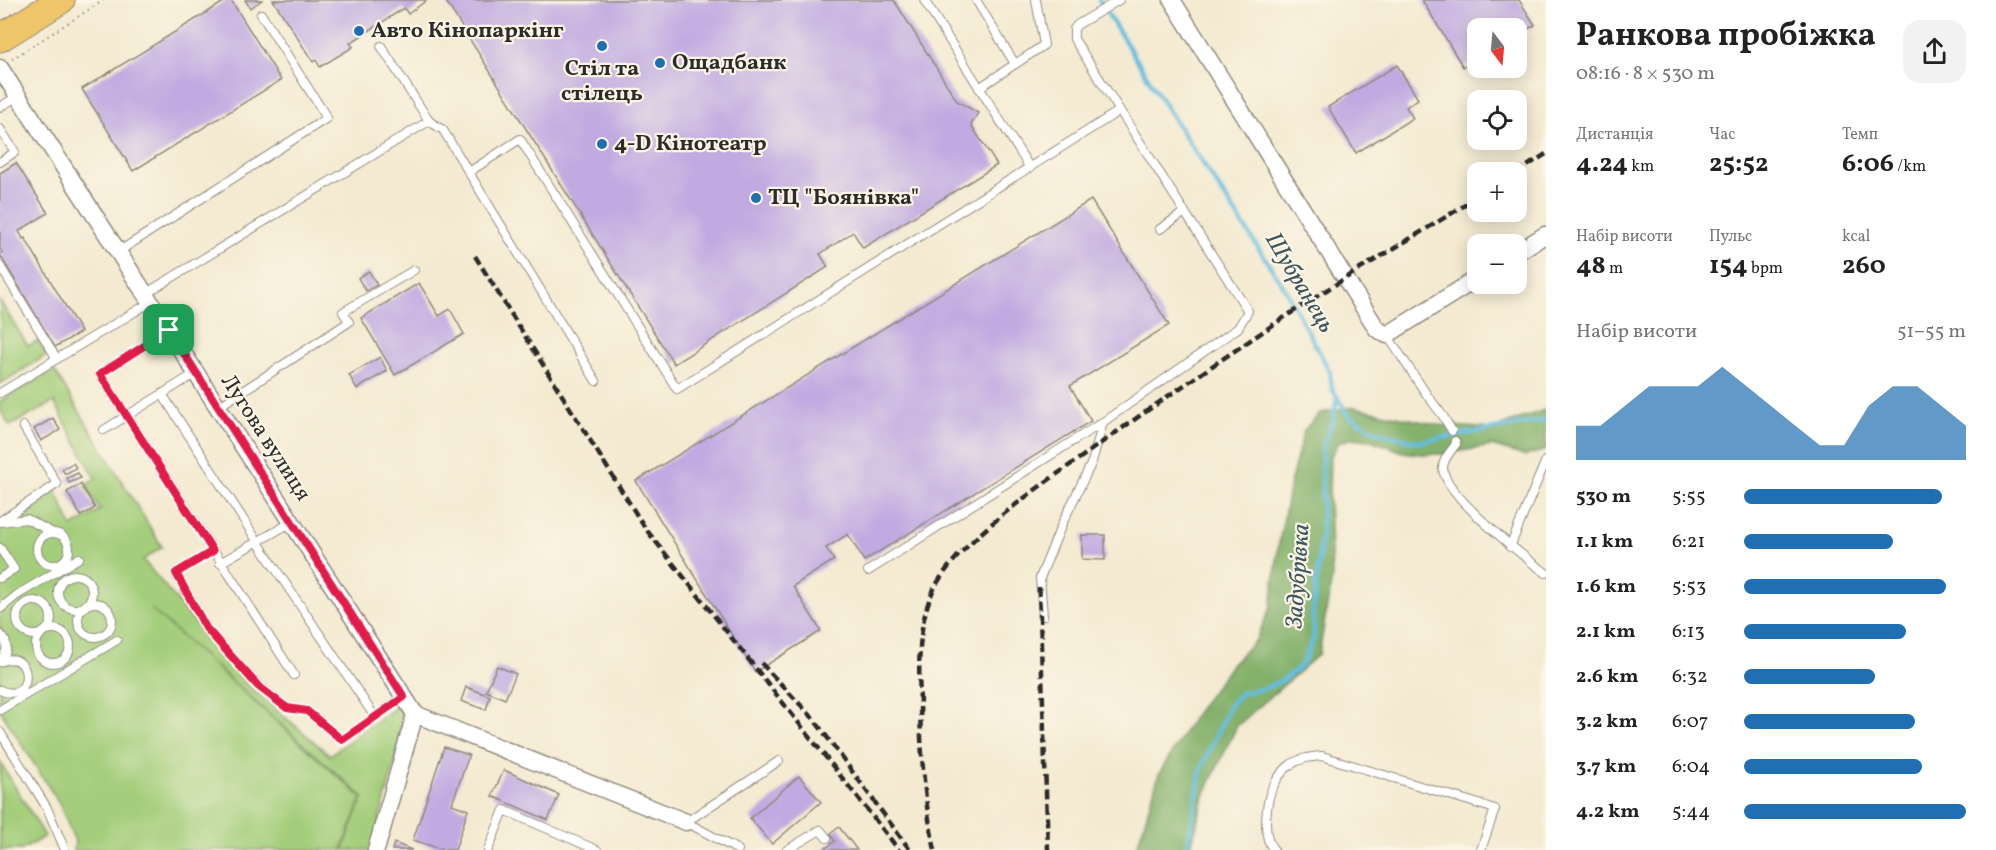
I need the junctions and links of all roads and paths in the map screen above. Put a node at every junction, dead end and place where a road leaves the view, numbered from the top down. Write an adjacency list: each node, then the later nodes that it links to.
1 (61, 0): 10 (highway)
2 (104, 0): 10 (path)
3 (924, 0): 12 (lane)
4 (976, 0): 11 (lane)
5 (1036, 0): 11 (lane)
6 (1119, 0): 15 (lane)
7 (1172, 0): 31 (street)
8 (261, 14): 25 (lane)
9 (381, 46): 16 (lane)
10 (3, 56): 13 (street, Лугова вулиця)
11 (1015, 64): 12 (lane)
12 (979, 88): 19 (lane)
13 (18, 96): 14 (lane); 25 (street, Лугова вулиця)
14 (0, 107)
15 (1119, 111): 19 (lane); 21 (lane)
16 (429, 121): 20 (lane); 29 (lane)
17 (0, 129): 18 (lane)
18 (0, 162)
19 (1030, 168): 20 (lane)
20 (469, 171): 34 (lane)
21 (1185, 212): 22 (lane); 39 (lane)
22 (1160, 229)
23 (1546, 235): 24 (street)
24 (1527, 246)
25 (118, 252): 29 (street, Лугова вулиця)
26 (0, 266): 32 (lane)
27 (414, 270): 37 (lane)
28 (1467, 285): 31 (street)
29 (148, 298): 30 (street, Лугова вулиця); 32 (lane)
30 (169, 330): 33 (street, Лугова вулиця); 38 (lane)
31 (1388, 334): 42 (lane)
32 (57, 359): 35 (lane)
33 (196, 373): 36 (lane); 37 (street, Лугова вулиця)
34 (596, 381)
35 (0, 393)
36 (162, 394): 38 (lane); 48 (lane)
37 (218, 407): 46 (street, Лугова вулиця)
38 (127, 416): 41 (lane); 51 (lane)
39 (1102, 422): 54 (lane); 62 (lane)
40 (23, 426): 45 (lane)
41 (104, 430)
42 (1452, 431)
43 (1455, 441): 49 (lane)
44 (1546, 460): 49 (lane)
45 (0, 522): 47 (lane)
46 (292, 522): 48 (lane); 69 (street, Лугова вулиця)
47 (53, 533)
48 (258, 540): 53 (lane); 72 (lane)
49 (1510, 547): 55 (lane)
50 (0, 548): 56 (lane)
51 (213, 551): 53 (lane); 72 (lane)
52 (79, 558): 58 (lane)
53 (220, 563): 67 (lane)
54 (868, 571)
55 (1546, 573)
56 (0, 578)
57 (66, 578): 58 (lane); 60 (lane); 60 (lane)
58 (38, 582): 61 (lane)
59 (24, 603): 61 (lane); 63 (lane); 63 (lane)
60 (85, 606): 60 (lane)
61 (0, 609)
62 (1043, 616)
63 (44, 632): 63 (lane)
64 (0, 634): 66 (lane)
65 (117, 640): 70 (lane)
66 (0, 661): 68 (lane)
67 (294, 675)
68 (0, 690)
69 (404, 697): 71 (street, Лугова вулиця); 72 (lane)
70 (0, 710)
71 (415, 714): 75 (street); 78 (street)
72 (375, 717)
73 (0, 732): 77 (lane)
74 (779, 761): 75 (lane)
75 (686, 822): 81 (lane)
76 (827, 838): 82 (lane)
77 (65, 850)
78 (376, 850)
79 (488, 850): 80 (lane)
80 (597, 850)
81 (738, 850)
82 (787, 850)
83 (1274, 850): 84 (lane)
84 (1481, 850)

